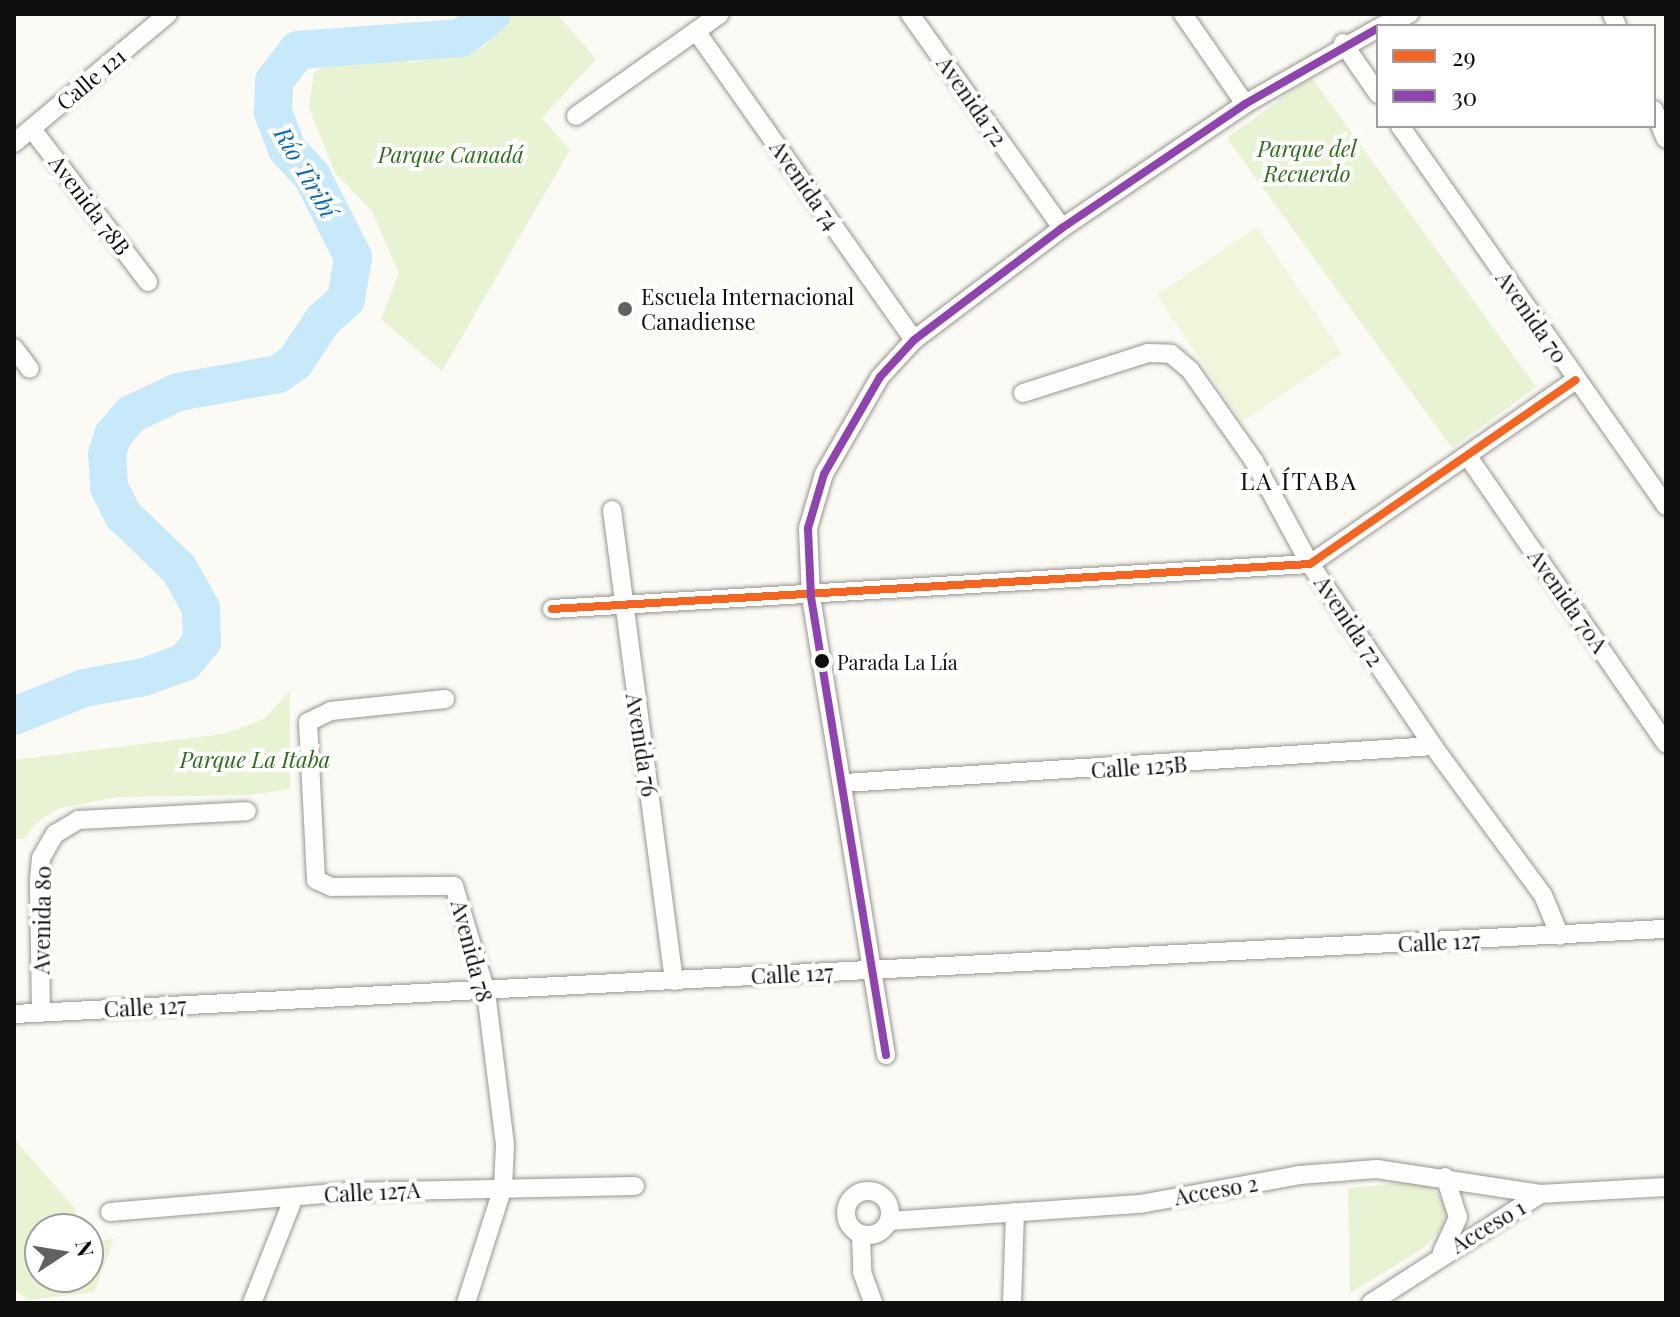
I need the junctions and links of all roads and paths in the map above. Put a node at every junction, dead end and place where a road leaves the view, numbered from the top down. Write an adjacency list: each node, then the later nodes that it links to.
1 (168, 14): 15 (street, Calle 121)
2 (720, 14): 8 (street)
3 (910, 14): 18 (street, Avenida 72)
4 (1183, 14): 11 (street)
5 (1409, 14): 6 (street)
6 (1387, 24)
7 (1376, 29): 9 (street)
8 (696, 31): 13 (street); 20 (street, Avenida 74)
9 (1343, 43): 10 (street); 11 (street)
10 (1376, 91)
11 (1245, 104): 18 (street)
12 (1656, 115): 16 (street)
13 (576, 116)
14 (1401, 128): 23 (street, Avenida 70)
15 (32, 129): 17 (street, Calle 121); 19 (street, Avenida 78B)
16 (1666, 139)
17 (14, 143)
18 (1062, 228): 20 (street)
19 (148, 282)
20 (914, 340): 29 (street)
21 (14, 348): 22 (street)
22 (30, 369)
23 (1576, 380): 25 (street); 26 (street, Avenida 70)
24 (1023, 393): 28 (street, Avenida 72)
25 (1469, 458): 28 (street); 33 (street, Avenida 70A)
26 (1666, 506)
27 (612, 510): 30 (street, Avenida 76)
28 (1310, 564): 29 (street); 34 (street, Avenida 72)
29 (811, 597): 30 (street); 35 (street)
30 (622, 607): 31 (street); 40 (street, Avenida 76)
31 (552, 609)
32 (445, 699): 41 (street, Avenida 78)
33 (1666, 744)
34 (1433, 746): 35 (street, Calle 125B); 38 (street, Avenida 72)
35 (844, 783): 39 (street)
36 (247, 811): 42 (street, Avenida 80)
37 (1666, 929): 38 (street, Calle 127)
38 (1560, 936): 39 (street, Calle 127)
39 (868, 969): 40 (street, Calle 127); 44 (street)
40 (674, 981): 41 (street, Calle 127)
41 (486, 992): 42 (street, Calle 127); 47 (street, Avenida 78)
42 (41, 1013): 43 (street, Calle 127)
43 (14, 1014)
44 (886, 1055)
45 (1445, 1177): 49 (street, Acceso 2); 52 (street, Acceso 2); 55 (street)
46 (635, 1186): 47 (street, Calle 127A)
47 (503, 1187): 50 (street, Calle 127A); 57 (street, Avenida 78)
48 (1666, 1187): 49 (street, Acceso 1)
49 (1540, 1194): 55 (street, Acceso 1)
50 (294, 1197): 51 (street, Calle 127A); 56 (street)
51 (110, 1212)
52 (1015, 1212): 53 (street, Acceso 2); 59 (street)
53 (889, 1221): 54 (street); 54 (street)
54 (861, 1234): 58 (street)
55 (1440, 1255): 60 (street, Acceso 1)
56 (252, 1303)
57 (466, 1303)
58 (873, 1303)
59 (1012, 1303)
60 (1371, 1303)

